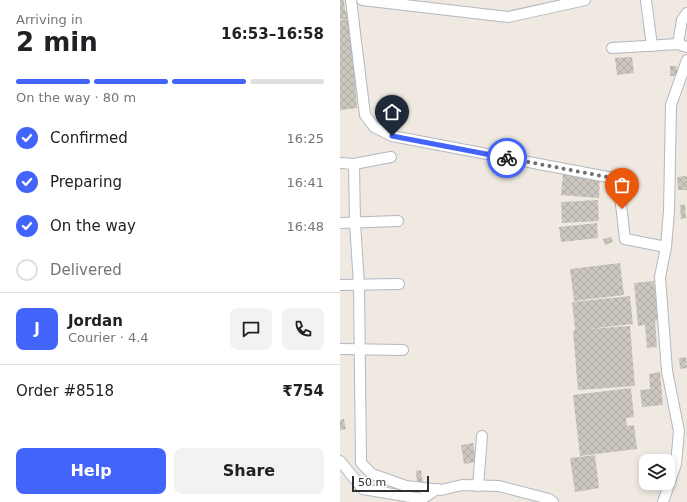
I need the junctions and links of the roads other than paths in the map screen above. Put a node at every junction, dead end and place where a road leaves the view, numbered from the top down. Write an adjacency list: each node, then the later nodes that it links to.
1 (351, 0): 16 (street)
2 (362, 0): 3 (street)
3 (585, 0)
4 (646, 0): 6 (street)
5 (687, 13): 7 (street)
6 (652, 46): 7 (street); 8 (street)
7 (683, 46)
8 (612, 48)
9 (687, 60): 16 (street)
10 (391, 157): 12 (street)
11 (340, 163): 12 (street)
12 (354, 164): 13 (street)
13 (355, 222): 14 (street); 15 (street); 19 (street)
14 (398, 222)
15 (340, 223)
16 (666, 248): 28 (street)
17 (340, 284): 19 (street)
18 (399, 284): 19 (street)
19 (359, 285): 21 (street)
20 (340, 349): 21 (street)
21 (360, 349): 22 (street); 26 (street)
22 (403, 350)
23 (482, 436): 25 (street)
24 (340, 461): 26 (street)
25 (478, 486): 26 (street); 27 (street)
26 (437, 489)
27 (553, 502)
28 (663, 502)

